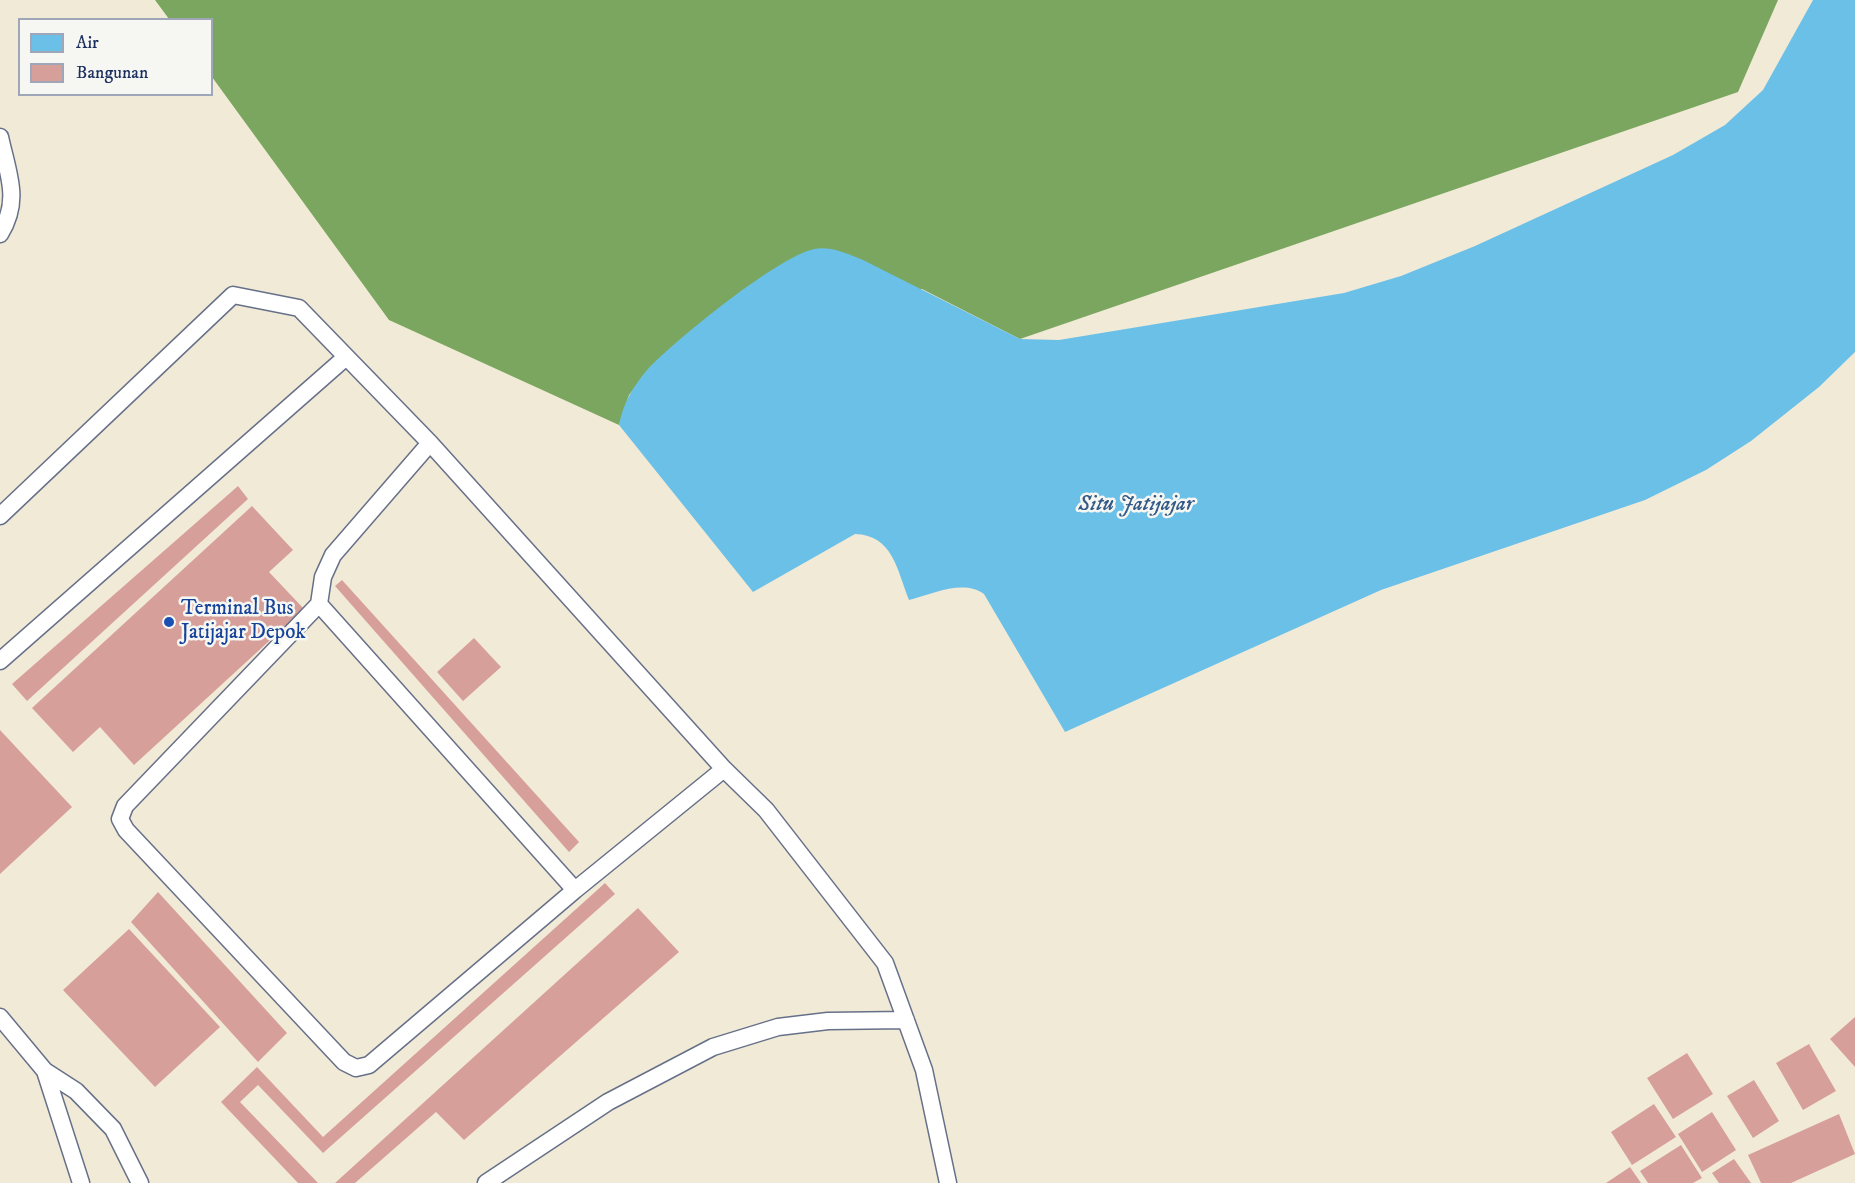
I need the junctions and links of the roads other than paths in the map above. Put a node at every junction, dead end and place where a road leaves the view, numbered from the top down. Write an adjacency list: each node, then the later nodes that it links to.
1 (0, 137): 2 (lane)
2 (0, 234)
3 (346, 357): 4 (lane); 5 (lane); 7 (lane)
4 (430, 443): 6 (lane); 8 (lane)
5 (0, 516)
6 (319, 604): 9 (lane); 9 (lane)
7 (0, 660)
8 (724, 769): 9 (lane); 11 (lane)
9 (575, 890)
10 (0, 1017): 12 (lane)
11 (906, 1020): 15 (lane); 16 (lane)
12 (45, 1071): 13 (lane); 14 (lane)
13 (81, 1183)
14 (140, 1183)
15 (486, 1183)
16 (948, 1183)

